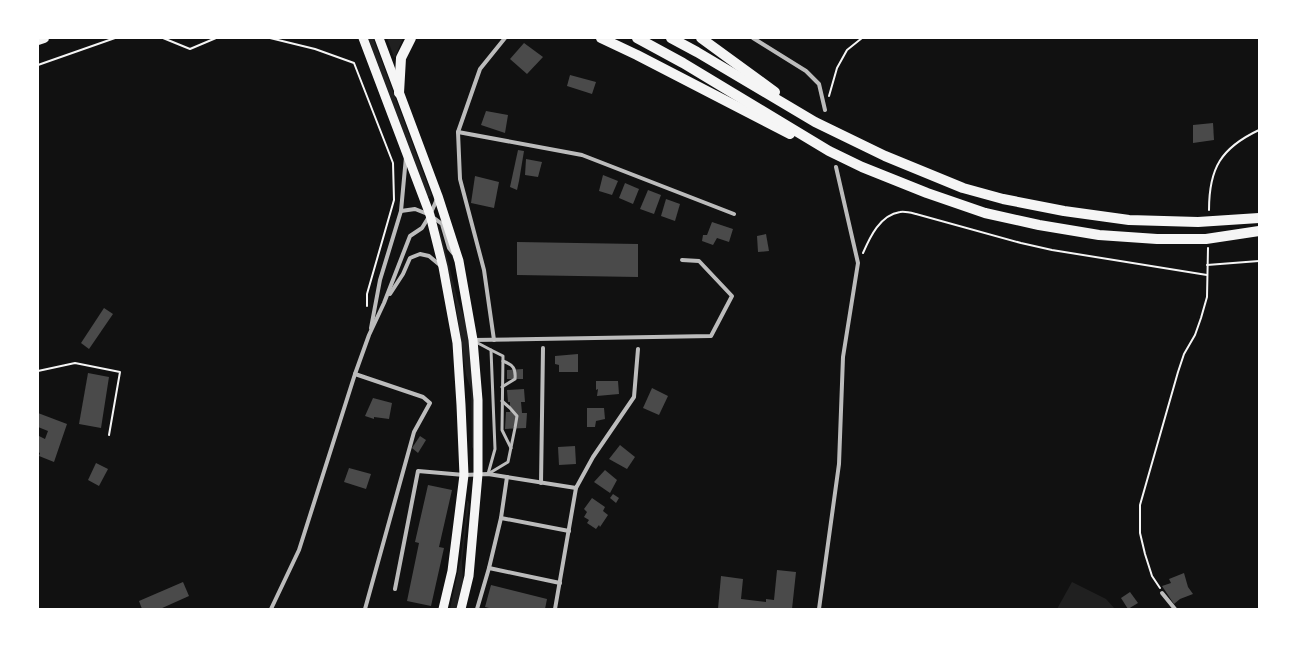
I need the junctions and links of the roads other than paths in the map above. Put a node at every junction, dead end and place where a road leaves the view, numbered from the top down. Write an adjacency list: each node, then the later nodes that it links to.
1 (44, 38): 11 (highway)
2 (363, 38): 17 (main road)
3 (379, 38): 12 (main road)
4 (411, 38): 12 (highway)
5 (505, 38): 15 (street)
6 (601, 38): 16 (highway)
7 (637, 38): 16 (highway)
8 (671, 38): 14 (highway)
9 (701, 38): 14 (highway)
10 (753, 38): 13 (street)
11 (38, 40)
12 (399, 93): 19 (main road)
13 (825, 110)
14 (815, 122): 23 (highway)
15 (458, 132): 21 (street); 31 (street)
16 (829, 151): 24 (highway)
17 (406, 154): 20 (street); 22 (main road)
18 (836, 167): 58 (street)
19 (438, 196): 22 (street); 26 (main road)
20 (401, 211): 22 (street); 29 (street)
21 (734, 214)
22 (430, 215): 26 (street); 27 (main road); 28 (street)
23 (1259, 218)
24 (1259, 231)
25 (682, 260): 31 (street)
26 (459, 261): 30 (main road)
27 (443, 267): 28 (street); 42 (main road)
28 (384, 303): 29 (street)
29 (369, 335): 36 (street)
30 (473, 340): 31 (street); 34 (lane); 40 (main road)
31 (494, 340)
32 (543, 348): 44 (street)
33 (638, 349): 45 (street)
34 (491, 350): 35 (lane); 41 (lane)
35 (503, 361): 37 (lane); 37 (lane)
36 (355, 374): 52 (street); 53 (street)
37 (502, 387): 38 (lane)
38 (502, 401): 39 (lane); 39 (lane)
39 (511, 448): 41 (lane)
40 (478, 474): 41 (street); 42 (street); 55 (main road)
41 (488, 474): 43 (street)
42 (464, 475): 50 (street); 54 (main road)
43 (507, 477): 44 (street); 46 (street)
44 (541, 482): 45 (street)
45 (576, 488): 47 (street)
46 (501, 518): 47 (street); 48 (street)
47 (568, 531): 49 (street)
48 (489, 568): 49 (street); 56 (street)
49 (560, 583): 57 (street)
50 (396, 589)
51 (1162, 593): 59 (street)
52 (271, 609)
53 (365, 609)
54 (443, 609)
55 (461, 609)
56 (477, 609)
57 (555, 609)
58 (819, 609)
59 (1175, 609)

